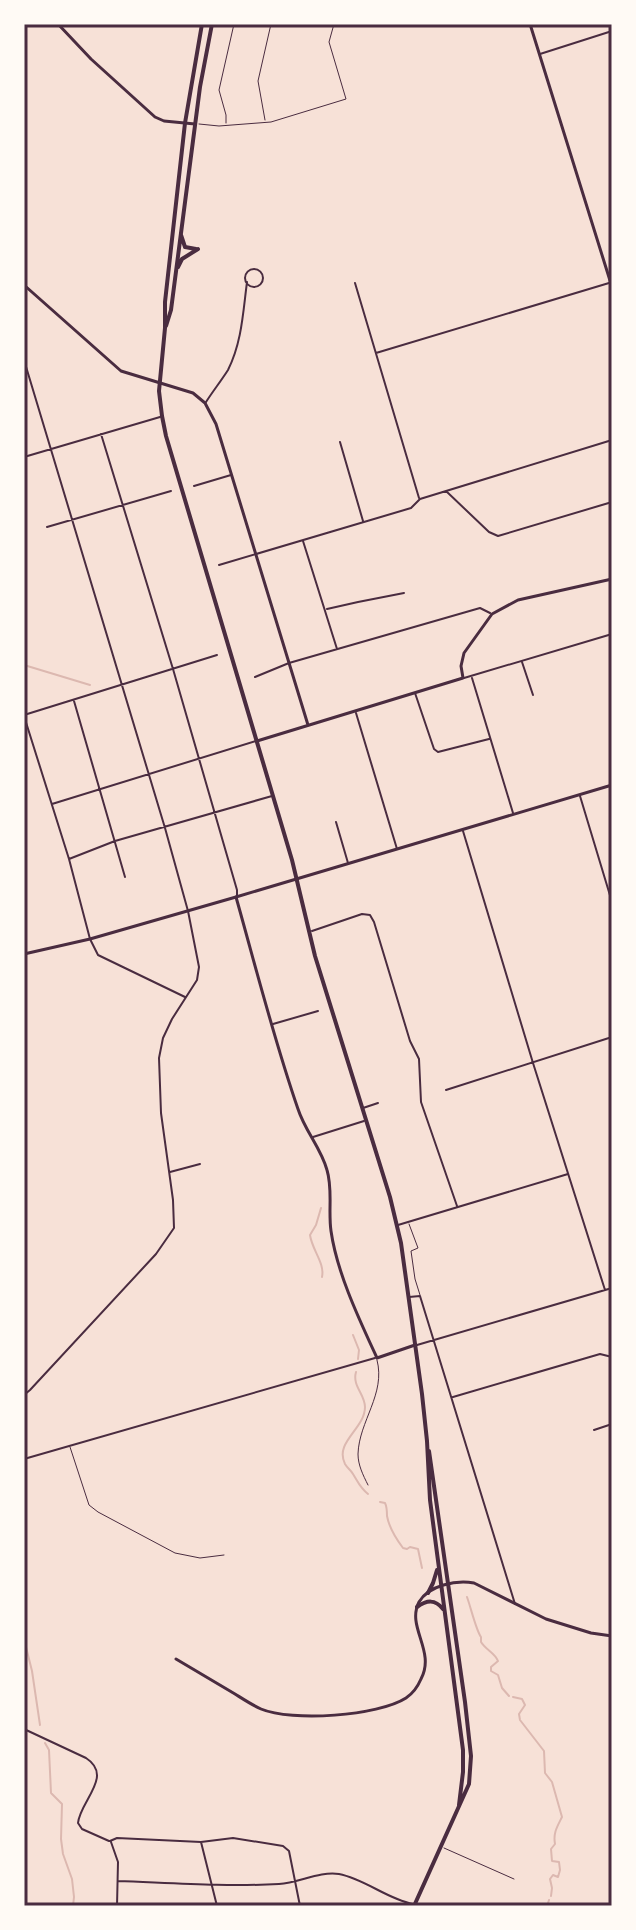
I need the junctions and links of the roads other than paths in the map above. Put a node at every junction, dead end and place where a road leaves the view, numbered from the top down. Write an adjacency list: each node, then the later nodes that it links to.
1 (58, 24): 10 (street)
2 (202, 24): 10 (highway)
3 (212, 24): 12 (highway)
4 (234, 24): 13 (lane)
5 (271, 24): 11 (lane)
6 (334, 24): 11 (lane)
7 (530, 24): 9 (street)
8 (612, 31): 9 (street)
9 (539, 54): 18 (street)
10 (185, 123): 12 (street); 20 (highway)
11 (265, 123): 13 (lane)
12 (195, 124): 13 (lane); 14 (highway)
13 (226, 126)
14 (181, 232): 15 (highway); 15 (highway)
15 (174, 281): 20 (highway)
16 (247, 282): 16 (street); 24 (street)
17 (355, 283): 21 (street)
18 (612, 284): 21 (street)
19 (24, 285): 23 (street)
20 (165, 328): 23 (highway)
21 (376, 353): 35 (street)
22 (24, 360): 29 (street)
23 (159, 383): 24 (street); 25 (highway)
24 (205, 403): 31 (street)
25 (162, 416): 26 (street); 65 (highway)
26 (101, 434): 29 (street); 37 (street)
27 (612, 440): 34 (street)
28 (340, 442): 39 (street)
29 (51, 449): 30 (street); 38 (street)
30 (24, 457)
31 (232, 474): 32 (street); 42 (street)
32 (194, 486)
33 (171, 491): 37 (street)
34 (445, 491): 35 (street); 36 (street)
35 (420, 499): 39 (street)
36 (612, 502)
37 (122, 506): 38 (street); 53 (street)
38 (73, 521): 40 (street); 57 (street)
39 (363, 523): 41 (street)
40 (47, 527)
41 (303, 541): 42 (street); 46 (street)
42 (255, 554): 43 (street); 52 (street)
43 (219, 565)
44 (612, 579): 47 (street)
45 (404, 593): 46 (street)
46 (325, 610): 49 (street)
47 (492, 614): 49 (street); 56 (street)
48 (612, 634): 51 (street)
49 (338, 650): 52 (street)
50 (217, 655): 53 (street)
51 (521, 661): 54 (street); 59 (street)
52 (289, 663): 55 (street); 63 (street)
53 (173, 669): 57 (street); 66 (street)
54 (472, 676): 56 (street); 64 (street)
55 (255, 677)
56 (463, 678): 58 (street)
57 (121, 686): 60 (street); 67 (street)
58 (415, 693): 61 (street); 64 (street)
59 (533, 695)
60 (74, 700): 62 (street); 69 (street)
61 (356, 711): 63 (street); 79 (street)
62 (24, 716): 72 (street)
63 (308, 725): 65 (street)
64 (491, 738): 74 (street)
65 (257, 741): 66 (street); 70 (highway)
66 (198, 758): 67 (street); 73 (street)
67 (149, 775): 69 (street); 76 (street)
68 (612, 785): 71 (street)
69 (100, 790): 72 (street); 78 (street)
70 (273, 795): 73 (street); 83 (highway)
71 (580, 795): 74 (street); 85 (street)
72 (51, 804): 80 (street)
73 (214, 813): 76 (street); 84 (street)
74 (514, 814): 77 (street)
75 (336, 822): 81 (street)
76 (165, 828): 78 (street); 86 (street)
77 (463, 830): 79 (street); 94 (street)
78 (115, 841): 80 (street); 82 (street)
79 (397, 850): 81 (street)
80 (69, 859): 88 (street)
81 (349, 864): 83 (street)
82 (125, 877)
83 (298, 879): 84 (street); 87 (highway)
84 (236, 897): 86 (street); 92 (street)
85 (612, 902)
86 (188, 911): 88 (street); 90 (street)
87 (309, 932): 97 (highway); 103 (street)
88 (90, 939): 89 (street); 90 (street)
89 (24, 954)
90 (186, 997): 101 (street)
91 (318, 1011): 92 (street)
92 (272, 1024): 99 (street)
93 (612, 1037): 94 (street)
94 (533, 1063): 95 (street); 102 (street)
95 (446, 1090)
96 (378, 1103): 97 (street)
97 (362, 1108): 98 (highway)
98 (366, 1121): 99 (street); 105 (highway)
99 (312, 1137): 113 (street)
100 (200, 1164): 101 (street)
101 (169, 1172): 114 (street)
102 (568, 1174): 103 (street); 107 (street)
103 (457, 1206): 104 (street)
104 (408, 1222): 105 (street); 108 (lane)
105 (397, 1225): 109 (highway)
106 (612, 1288): 107 (street)
107 (605, 1290): 110 (street)
108 (420, 1296): 109 (street); 110 (street)
109 (409, 1297): 111 (highway)
110 (434, 1340): 111 (street); 115 (street)
111 (415, 1345): 113 (street); 118 (highway)
112 (612, 1357): 115 (street)
113 (377, 1358): 119 (street); 121 (lane)
114 (24, 1395)
115 (452, 1397): 127 (street)
116 (612, 1424): 117 (street)
117 (594, 1430)
118 (427, 1441): 123 (highway); 124 (highway)
119 (69, 1446): 120 (street); 122 (lane)
120 (24, 1459)
121 (368, 1485)
122 (224, 1555)
123 (438, 1564): 125 (highway); 126 (highway)
124 (449, 1584): 125 (street); 127 (street); 133 (highway)
125 (441, 1586): 126 (street); 129 (highway)
126 (428, 1593): 128 (street)
127 (515, 1605): 130 (street)
128 (417, 1607): 129 (highway); 131 (street)
129 (445, 1612): 133 (highway)
130 (612, 1636)
131 (176, 1659)
132 (24, 1729): 134 (street)
133 (459, 1805): 136 (highway)
134 (110, 1841): 135 (street); 138 (street)
135 (201, 1842): 139 (street); 140 (street)
136 (442, 1846): 137 (lane); 142 (highway)
137 (514, 1879)
138 (118, 1881): 140 (street); 143 (street)
139 (295, 1882): 140 (street); 141 (street); 145 (street)
140 (211, 1886): 144 (street)
141 (402, 1902): 142 (street); 146 (street)
142 (414, 1905)
143 (117, 1906)
144 (217, 1906)
145 (300, 1906)
146 (407, 1906)

